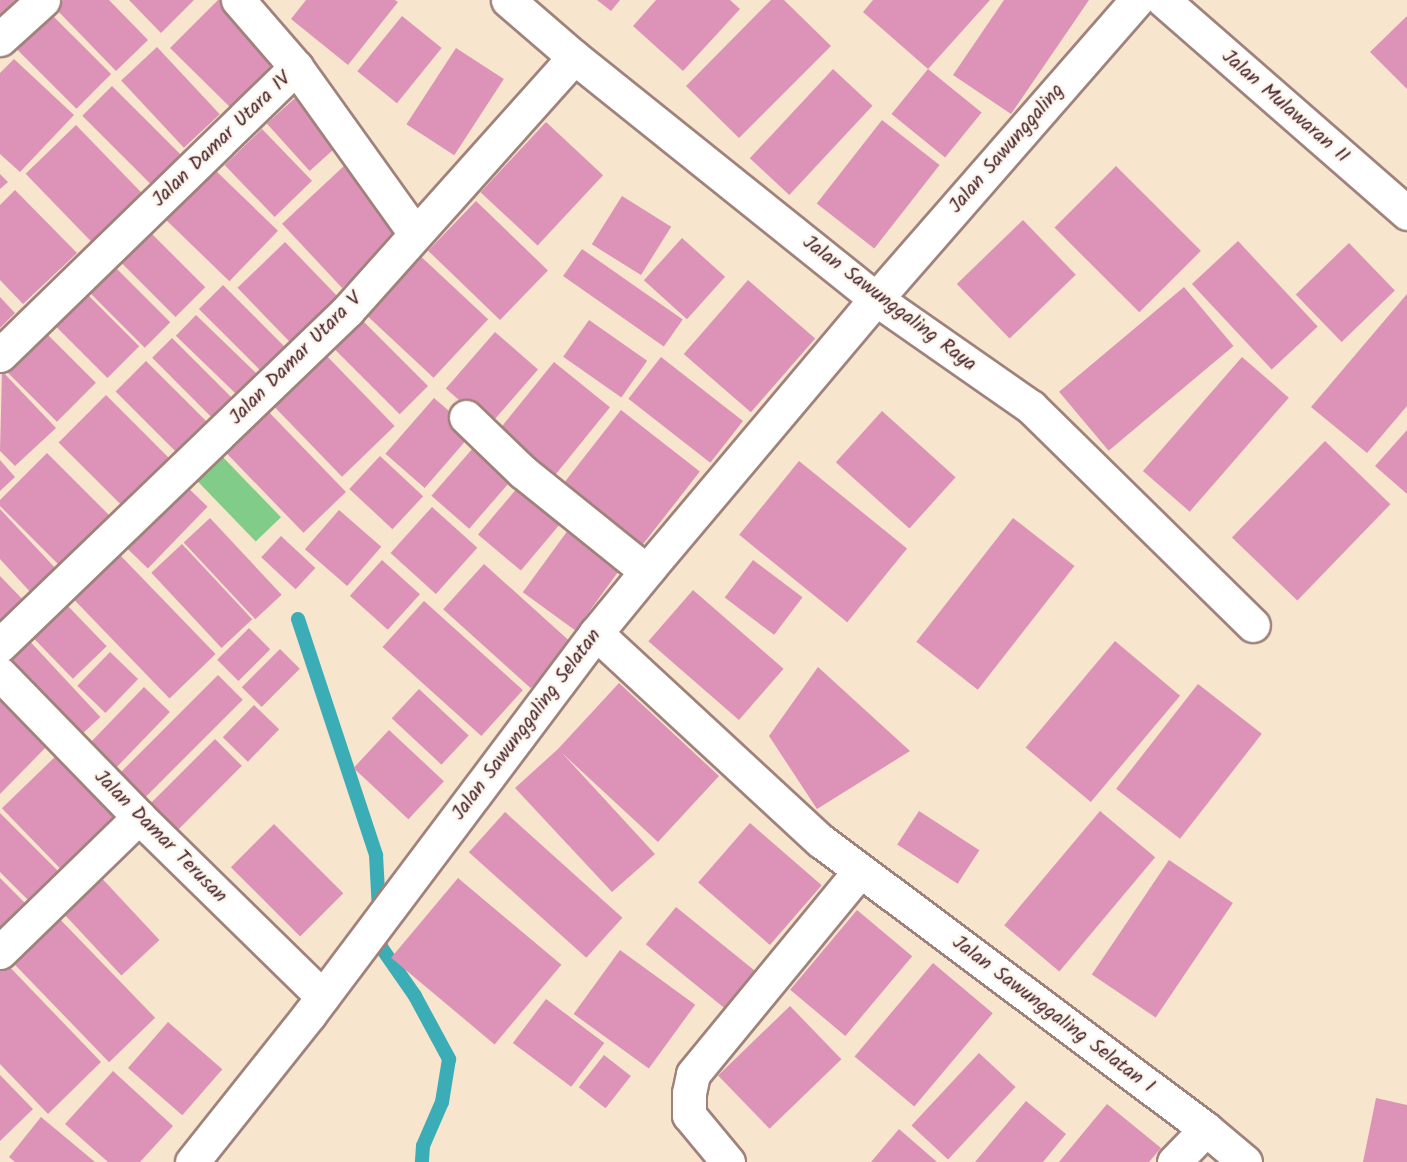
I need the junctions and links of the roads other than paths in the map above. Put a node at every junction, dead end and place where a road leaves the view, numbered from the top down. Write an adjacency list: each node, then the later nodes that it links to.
1 (43, 0): 6 (street)
2 (238, 0): 8 (street)
3 (508, 0): 7 (street, Jalan Sawunggaling Raya)
4 (1137, 0): 11 (street, Jalan Sawunggaling)
5 (1163, 0): 9 (street, Jalan Mulawaran II)
6 (0, 39)
7 (574, 57): 10 (street, Jalan Damar Utara V); 11 (street, Jalan Sawunggaling Raya)
8 (296, 67): 10 (street, Jalan Damar Utara IV); 12 (street, Jalan Damar Utara IV)
9 (1407, 213)
10 (415, 233): 17 (street, Jalan Damar Utara V)
11 (876, 299): 14 (street, Jalan Sawunggaling Selatan); 15 (street, Jalan Sawunggaling Raya)
12 (0, 355)
13 (466, 417): 14 (street)
14 (646, 571): 16 (street, Jalan Sawunggaling Selatan)
15 (1253, 625)
16 (596, 633): 20 (street, Jalan Sawunggaling Selatan I); 22 (street, Jalan Sawunggaling Selatan)
17 (0, 645)
18 (0, 674): 19 (street, Jalan Damar Terusan)
19 (139, 817): 21 (street); 22 (street, Jalan Damar Terusan)
20 (860, 871): 23 (street, Jalan Sawunggaling Selatan I); 25 (street)
21 (0, 952)
22 (323, 996): 24 (street, Jalan Sawunggaling Selatan)
23 (1206, 1129): 26 (street); 27 (street, Jalan Sawunggaling Selatan I)
24 (192, 1162)
25 (728, 1162)
26 (1174, 1162)
27 (1245, 1162)

